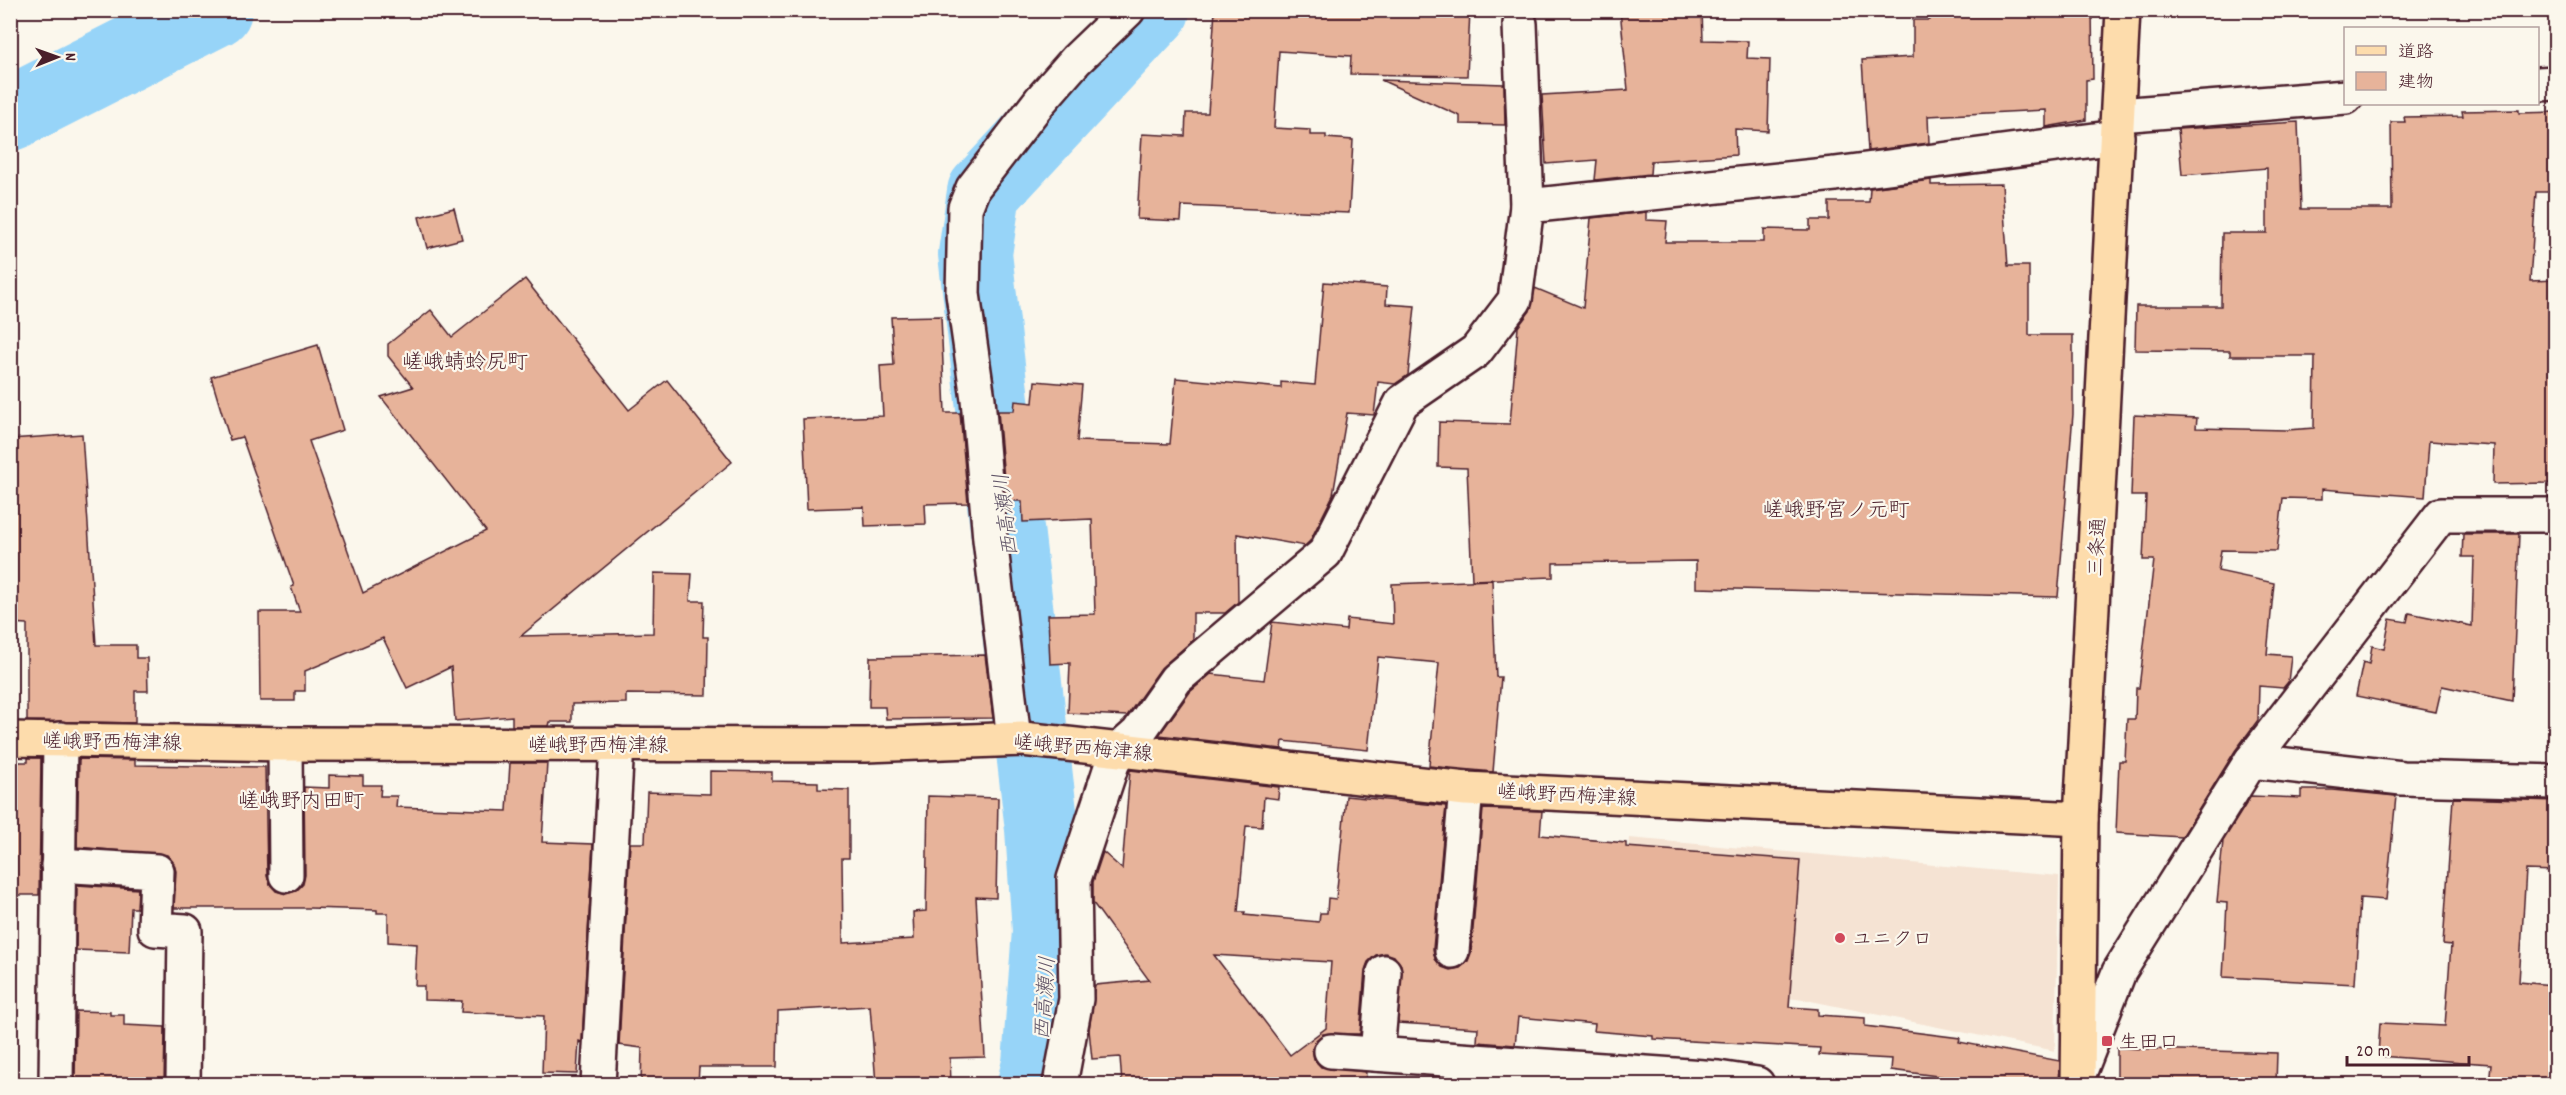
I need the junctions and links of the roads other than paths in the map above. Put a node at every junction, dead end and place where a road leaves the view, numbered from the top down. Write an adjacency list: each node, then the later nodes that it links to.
1 (1128, 10): 12 (street)
2 (2123, 10): 7 (main road, 三条通)
3 (1520, 24): 8 (street)
4 (2556, 83): 5 (street)
5 (2539, 84)
6 (2344, 97): 7 (street)
7 (2118, 126): 8 (street); 19 (main road, 三条通)
8 (1527, 206): 15 (street)
9 (2556, 515): 16 (street)
10 (10, 739): 11 (main road, 嵯峨野西梅津線)
11 (60, 739): 13 (main road, 嵯峨野西梅津線); 20 (street)
12 (1027, 739): 14 (main road, 嵯峨野西梅津線); 15 (main road, 嵯峨野西梅津線)
13 (285, 744): 14 (main road, 嵯峨野西梅津線); 21 (street)
14 (617, 744): 29 (street)
15 (1120, 749): 18 (main road, 嵯峨野西梅津線); 30 (street)
16 (2251, 761): 17 (street); 26 (street)
17 (2556, 782)
18 (1466, 789): 19 (main road, 嵯峨野西梅津線); 22 (street)
19 (2081, 819): 26 (main road, 三条通)
20 (58, 865): 27 (street); 28 (street)
21 (286, 875)
22 (1452, 951)
23 (1384, 972): 25 (street)
24 (1331, 1051): 25 (street)
25 (1377, 1054): 31 (street)
26 (2078, 1080)
27 (56, 1084)
28 (183, 1084)
29 (598, 1084)
30 (1060, 1084)
31 (1757, 1084)

